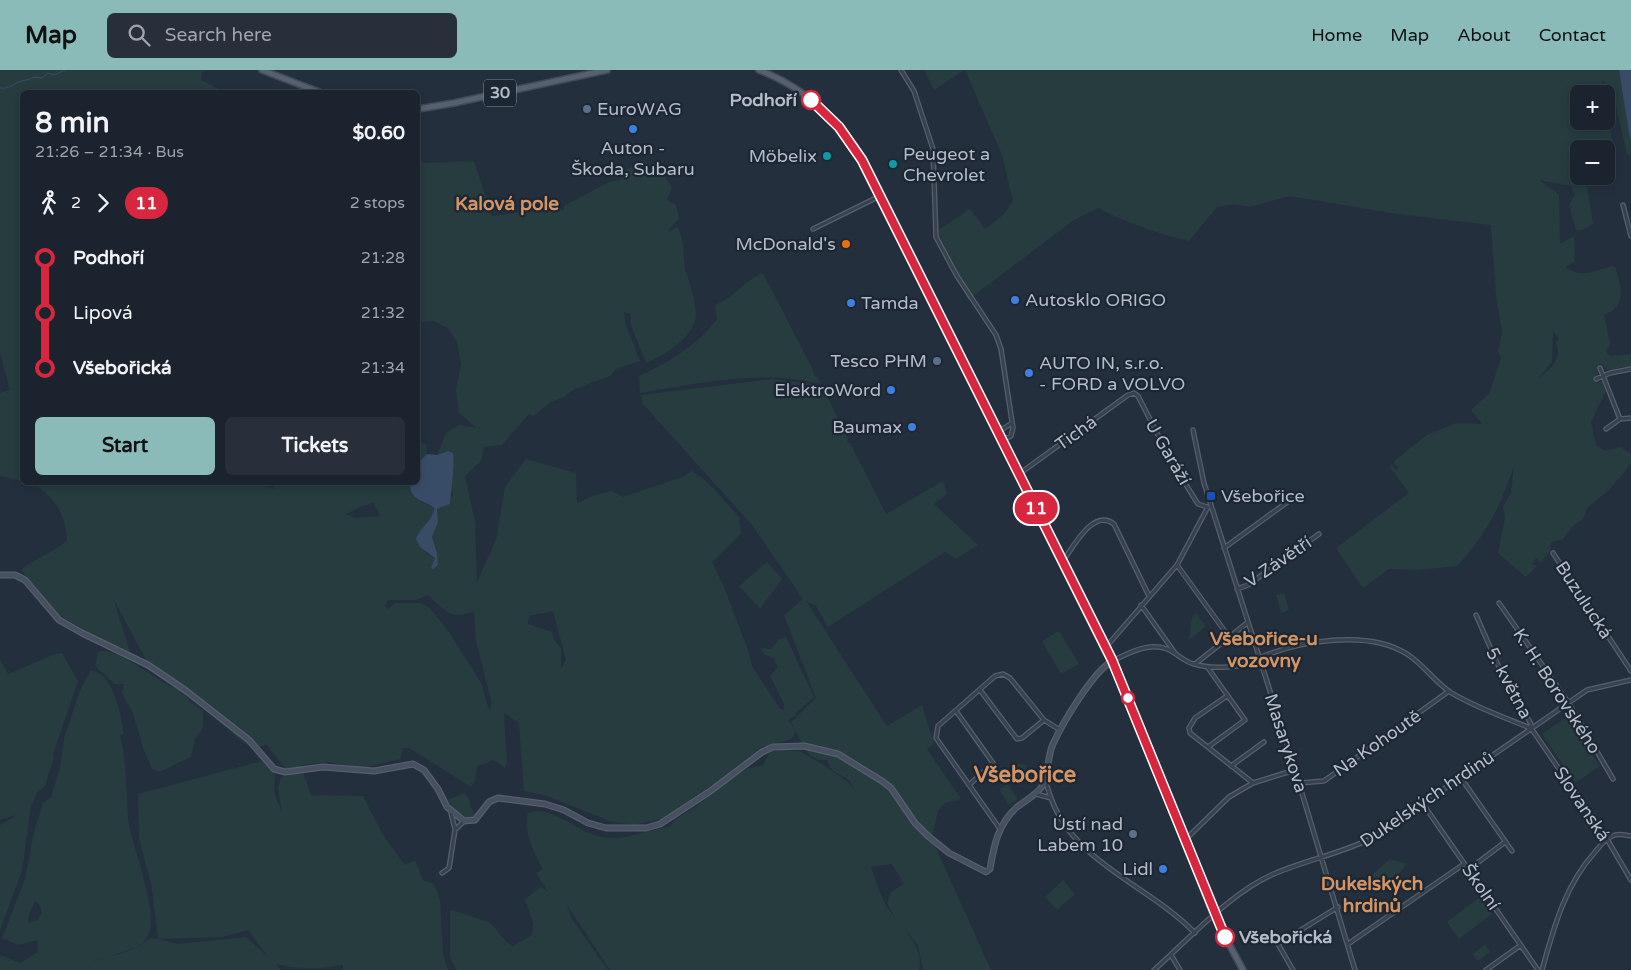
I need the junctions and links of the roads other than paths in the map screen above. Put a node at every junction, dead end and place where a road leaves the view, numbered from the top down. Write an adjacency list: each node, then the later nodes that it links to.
1 (262, 70): 6 (main road)
2 (607, 70): 5 (main road, 30)
3 (759, 70): 8 (main road)
4 (901, 70): 19 (street)
5 (598, 71): 7 (main road, 30)
6 (314, 90)
7 (420, 108)
8 (880, 196): 10 (street); 20 (main road)
9 (1622, 206): 11 (street)
10 (812, 229)
11 (1631, 236)
12 (1600, 368): 14 (street)
13 (1631, 369): 14 (street)
14 (1602, 376): 15 (street); 18 (street)
15 (1596, 379)
16 (1134, 393): 24 (street, Tichá); 26 (street, U Garáží)
17 (1631, 418): 18 (street)
18 (1620, 419): 21 (street)
19 (1012, 423): 20 (street); 23 (street)
20 (995, 425): 23 (main road)
21 (1606, 429)
22 (1193, 430): 26 (street, Masarykova)
23 (1003, 440): 24 (main road)
24 (1019, 474): 30 (main road)
25 (1293, 498): 28 (street)
26 (1209, 506): 28 (street, Masarykova); 31 (street)
27 (1319, 534): 33 (street, V Závětří)
28 (1224, 548): 33 (street, Masarykova)
29 (1553, 553): 46 (street, Buzulucká)
30 (1063, 561): 34 (street); 40 (main road)
31 (1177, 565): 34 (street); 39 (street)
32 (0, 575): 69 (street)
33 (1237, 589): 38 (street, Masarykova)
34 (1149, 596): 36 (street)
35 (1499, 603): 51 (street, K. H. Borovského)
36 (1141, 605): 40 (street); 41 (street)
37 (1476, 615): 54 (street, 5. května)
38 (1247, 623): 39 (street); 43 (street, Masarykova)
39 (1229, 637): 44 (street)
40 (1106, 647): 42 (main road)
41 (1176, 654): 42 (street); 44 (street)
42 (1112, 660): 55 (street); 75 (main road)
43 (1259, 660): 45 (street); 49 (street); 59 (street, Masarykova)
44 (1195, 664): 45 (street)
45 (1207, 667): 50 (street)
46 (1631, 671)
47 (1631, 680): 51 (street, 5. května)
48 (980, 690): 52 (street); 53 (street); 53 (street)
49 (1449, 691): 54 (street); 63 (street, Na Kohoutě)
50 (1228, 696): 57 (street); 57 (street)
51 (1568, 702): 54 (street, 5. května); 62 (street, K. H. Borovského)
52 (956, 711): 65 (street); 65 (street)
53 (1044, 720): 55 (street)
54 (1531, 728): 60 (street, Dukelských hrdinů); 74 (street, Slovanská)
55 (1061, 730): 61 (street)
56 (1264, 742): 58 (street)
57 (1208, 747): 58 (street)
58 (1231, 766): 64 (street)
59 (1295, 770): 63 (street, Masarykova); 64 (street)
60 (1461, 778): 68 (street, Dukelských hrdinů); 76 (street)
61 (1045, 779): 66 (street); 67 (street)
62 (1613, 779)
63 (1299, 783): 78 (street, Masarykova)
64 (1253, 784): 75 (street)
65 (969, 785): 71 (street)
66 (1035, 794): 67 (street); 71 (street)
67 (1052, 798): 85 (street)
68 (1423, 804): 78 (street, Dukelských hrdinů); 79 (street, Školní)
69 (451, 812): 70 (street); 72 (street)
70 (464, 821): 71 (street); 72 (street)
71 (1000, 829)
72 (455, 830): 81 (street)
73 (1631, 836): 74 (street)
74 (1607, 838): 82 (street, Slovanská); 95 (street)
75 (1184, 841): 84 (main road)
76 (1505, 842): 77 (street); 80 (street)
77 (1512, 851)
78 (1322, 858): 83 (street, Masarykova); 84 (street, Dukelských hrdinů)
79 (1464, 864): 80 (street, Školní); 86 (street)
80 (1468, 870): 87 (street, Školní)
81 (442, 873)
82 (1631, 880)
83 (1338, 907): 86 (street, Masarykova); 92 (street)
84 (1214, 916): 85 (street, Dukelských hrdinů); 91 (main road)
85 (1195, 933): 88 (street, Dukelských hrdinů)
86 (1348, 944): 93 (street, Masarykova)
87 (1521, 945): 94 (street); 95 (street, Školní)
88 (1171, 955): 89 (street, Dukelských hrdinů); 90 (street)
89 (1154, 970)
90 (1180, 970)
91 (1243, 970)
92 (1293, 970)
93 (1355, 970)
94 (1486, 970)
95 (1540, 970)

